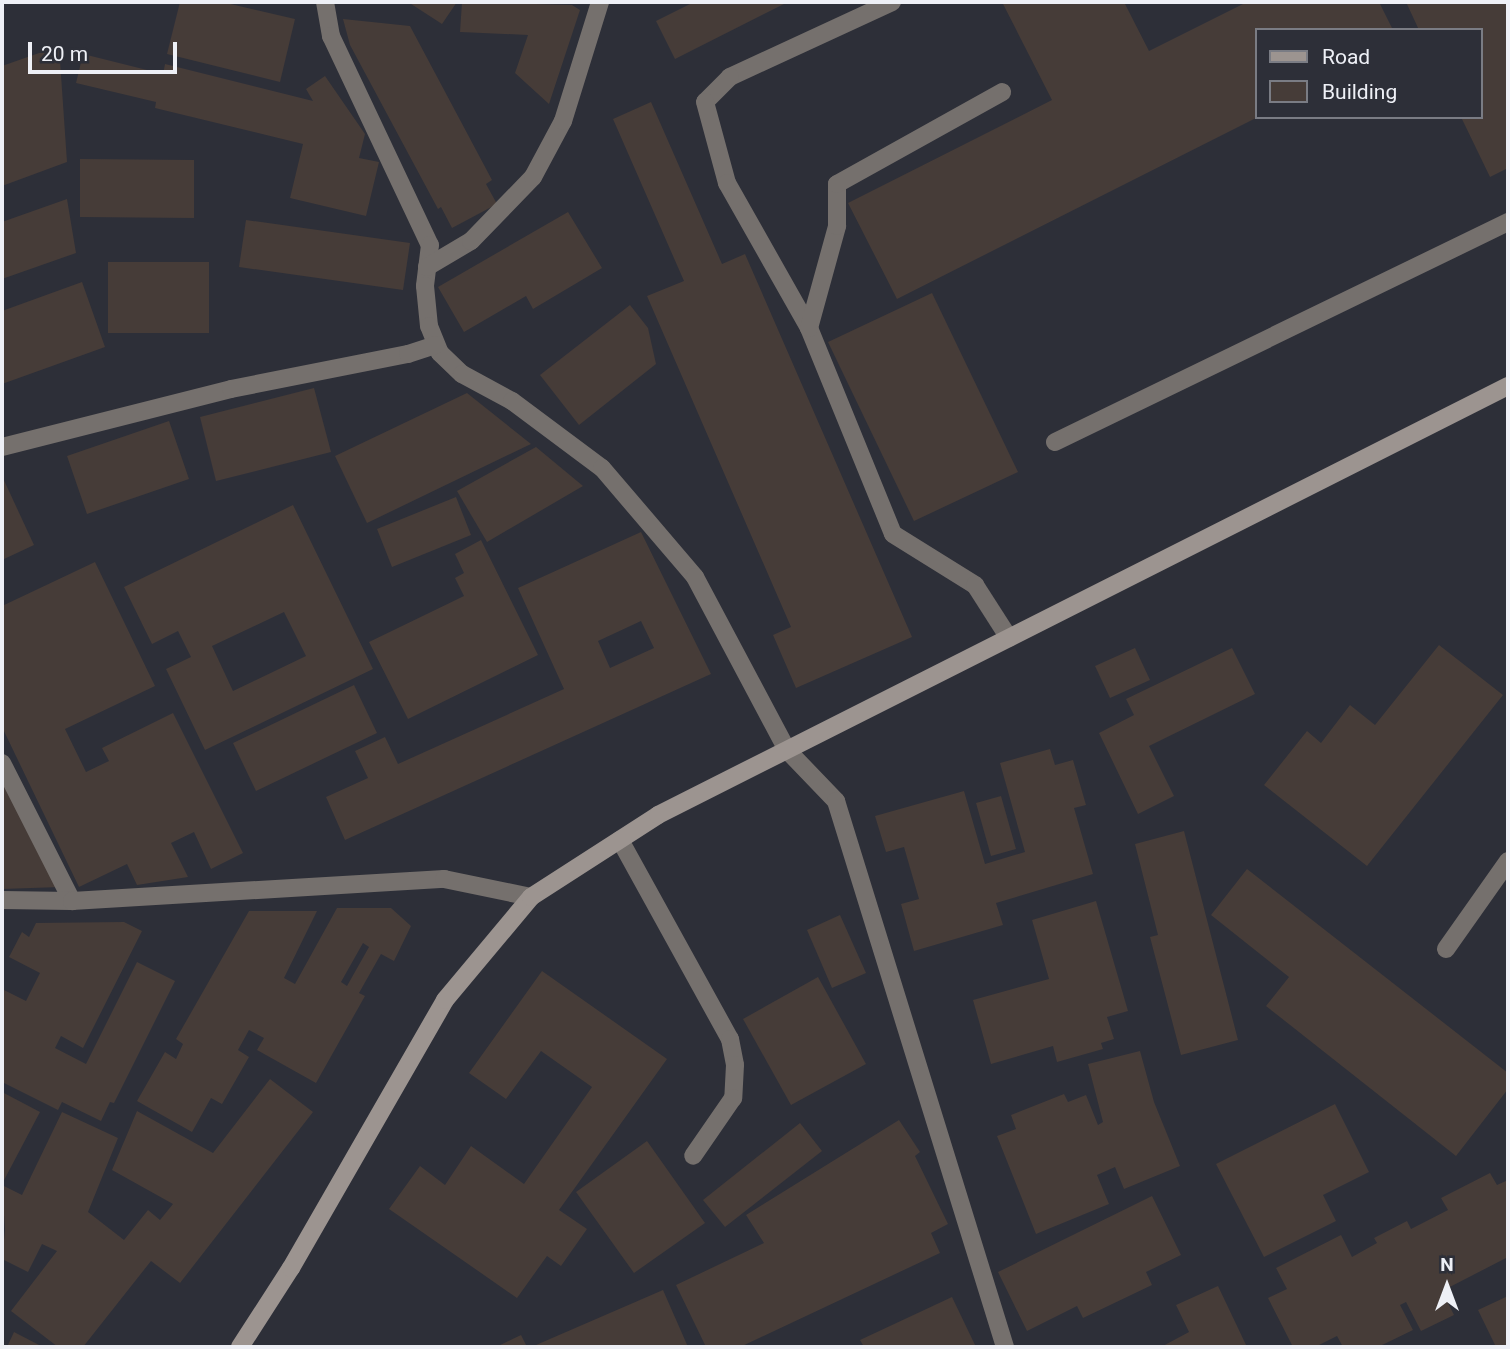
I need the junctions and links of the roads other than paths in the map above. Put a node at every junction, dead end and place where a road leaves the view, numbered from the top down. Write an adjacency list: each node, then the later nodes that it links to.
1 (325, 2): 6 (street)
2 (600, 2): 6 (street)
3 (892, 2): 7 (street)
4 (1002, 92): 7 (street)
5 (1508, 222): 10 (street)
6 (427, 267): 8 (street)
7 (809, 328): 12 (street)
8 (436, 345): 11 (street); 13 (street)
9 (1508, 386): 12 (street)
10 (1055, 442)
11 (2, 447)
12 (1009, 638): 13 (street)
13 (787, 750): 15 (street); 23 (street)
14 (2, 763): 19 (street)
15 (620, 840): 17 (street); 21 (street)
16 (1508, 861): 20 (street)
17 (531, 897): 19 (street); 22 (street)
18 (2, 900): 19 (street)
19 (72, 901)
20 (1446, 949)
21 (693, 1156)
22 (240, 1347)
23 (1005, 1347)

